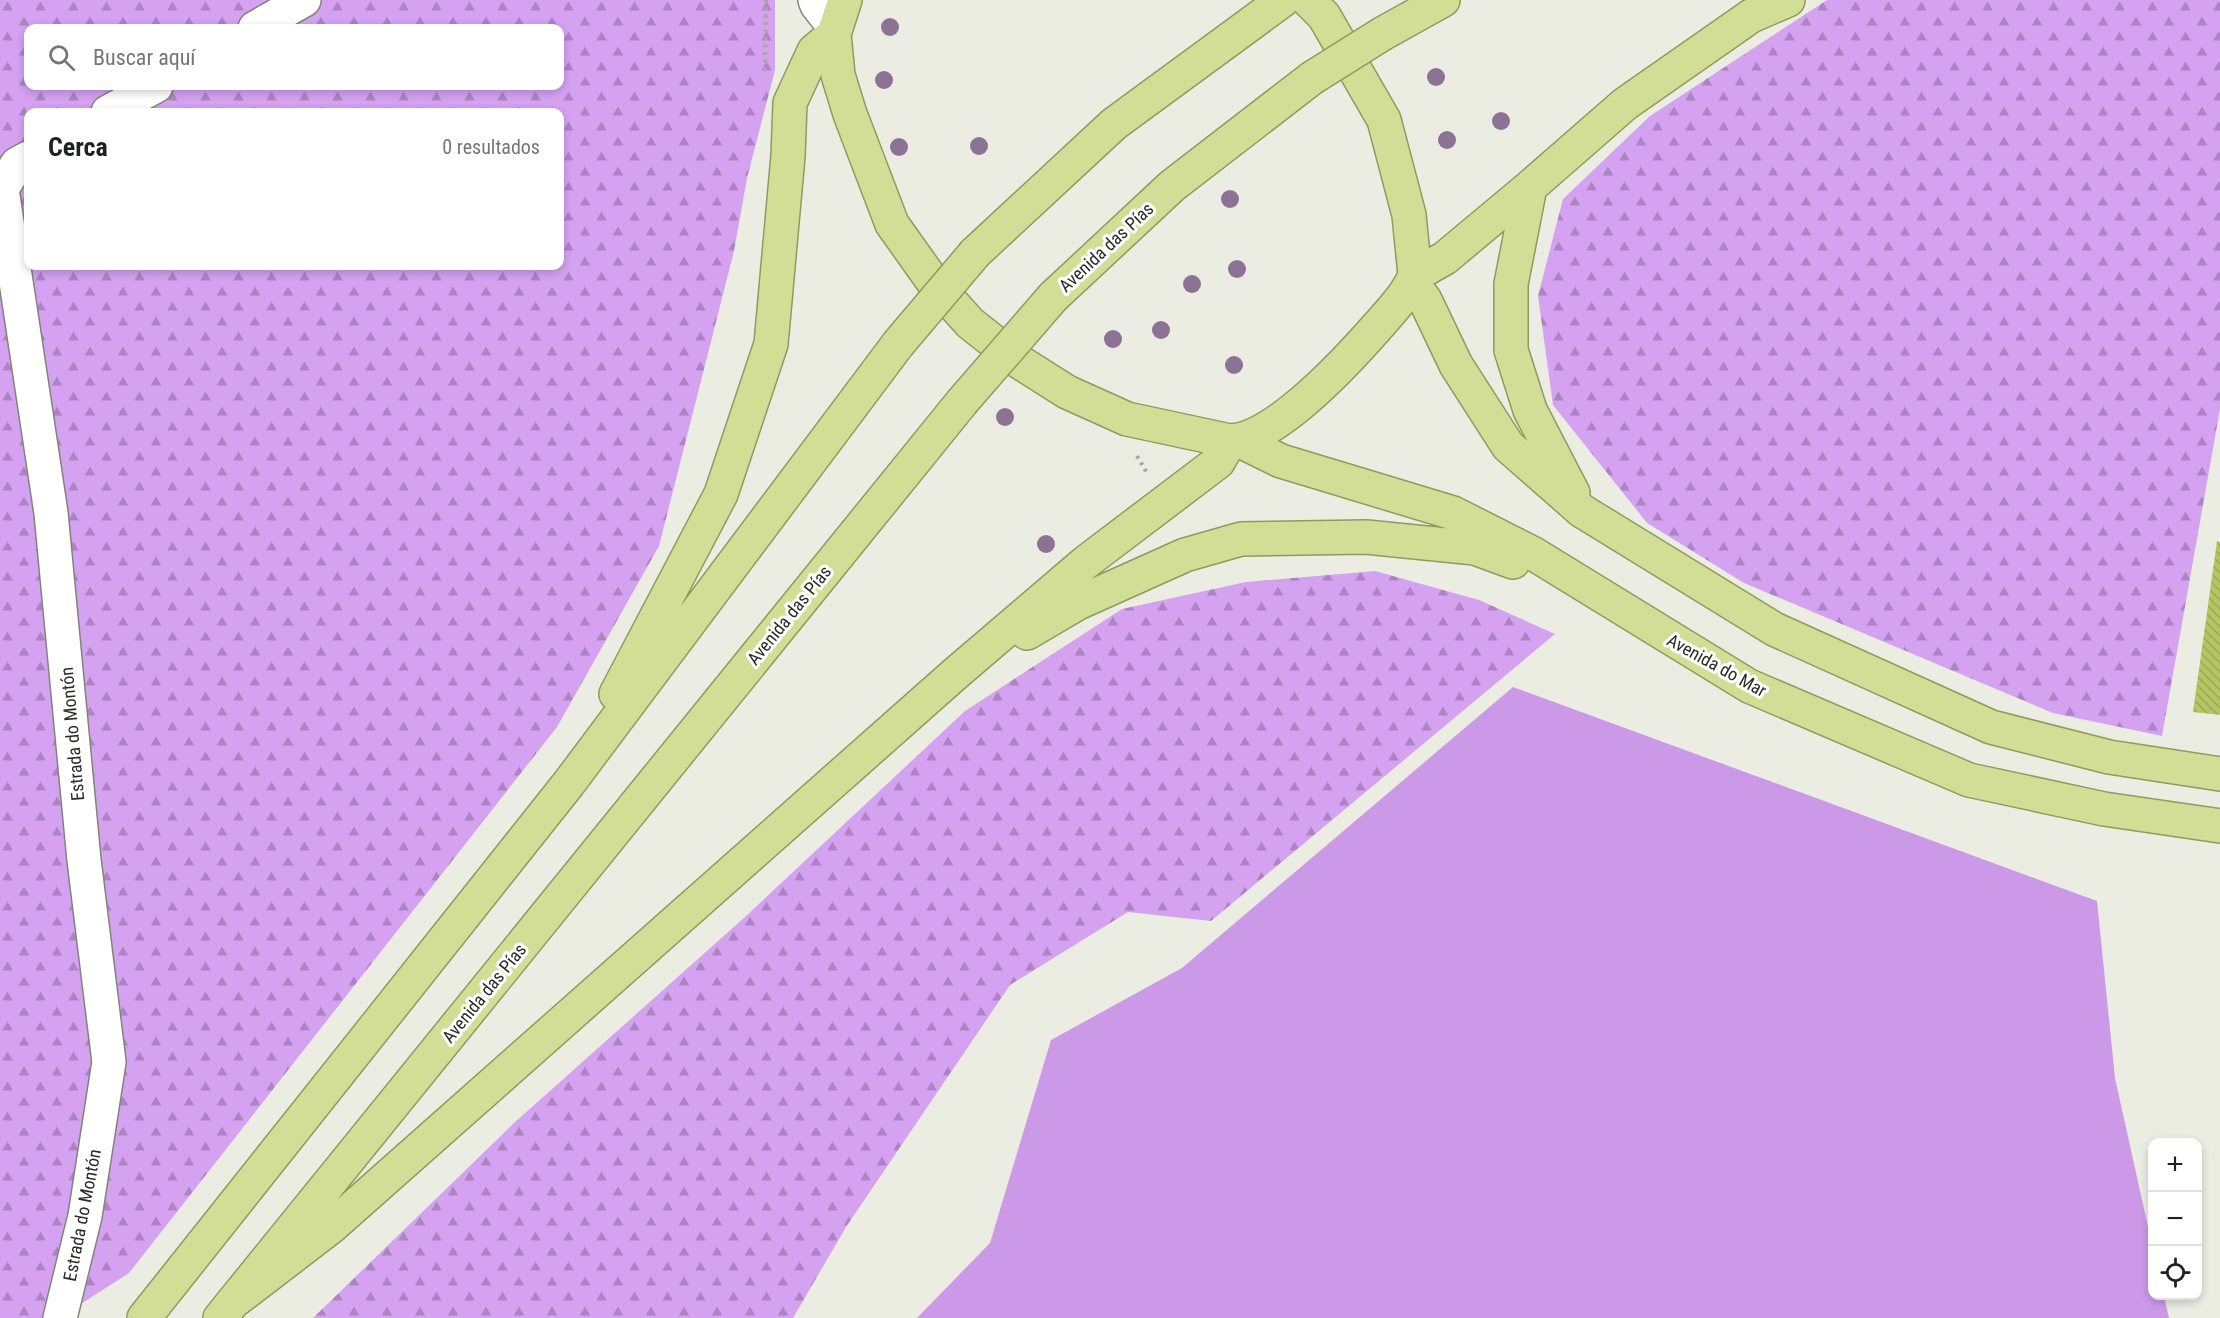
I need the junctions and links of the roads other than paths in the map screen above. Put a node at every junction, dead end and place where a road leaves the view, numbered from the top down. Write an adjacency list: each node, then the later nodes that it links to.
1 (304, 0): 8 (street)
2 (815, 0): 7 (street)
3 (1308, 0): 13 (highway)
4 (1443, 0): 21 (highway, Avenida das Pías, bridge)
5 (1788, 0): 12 (highway)
6 (1274, 6): 19 (highway, bridge)
7 (838, 21): 14 (highway, Avenida do Mar); 19 (highway)
8 (262, 24)
9 (149, 90): 10 (street)
10 (115, 108)
11 (24, 160): 22 (street, Estrada do Montón)
12 (1530, 187): 13 (highway); 15 (highway)
13 (1413, 279): 14 (highway); 15 (highway)
14 (1234, 441): 16 (highway, Avenida do Mar); 17 (highway)
15 (1582, 511): 18 (highway)
16 (1593, 592): 17 (highway); 20 (highway, Avenida do Mar)
17 (955, 674): 21 (highway)
18 (2220, 774)
19 (569, 783): 23 (highway)
20 (2220, 826)
21 (228, 1308)
22 (60, 1318)
23 (144, 1318)

